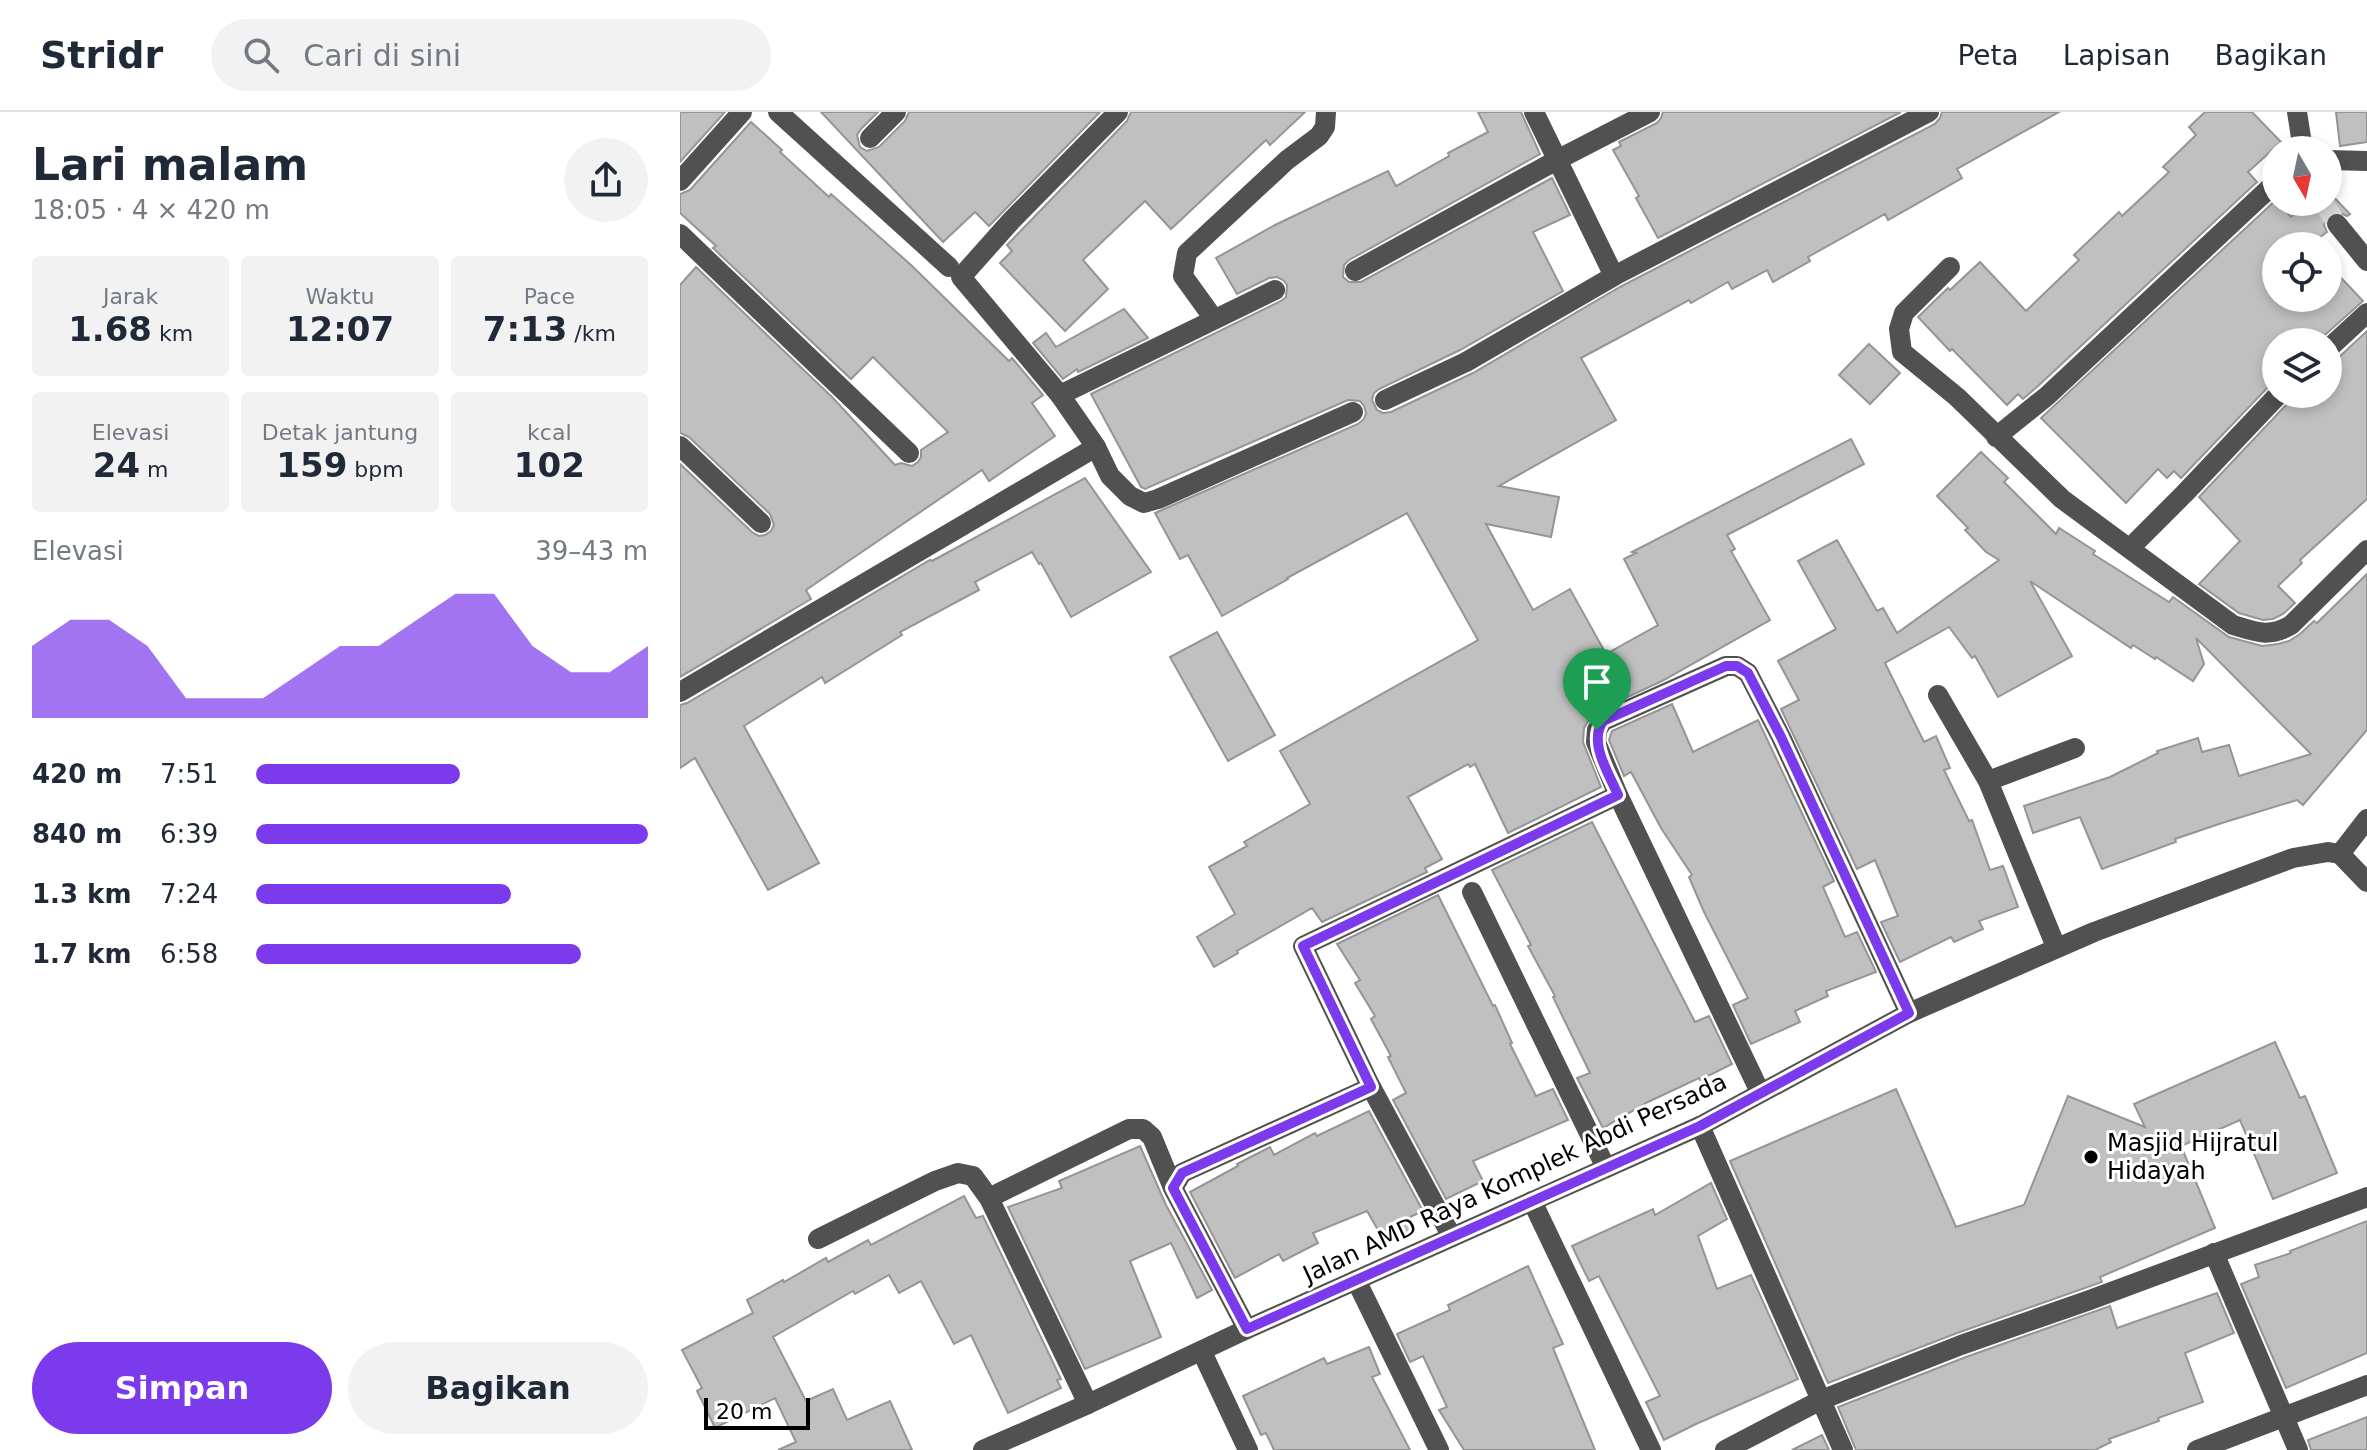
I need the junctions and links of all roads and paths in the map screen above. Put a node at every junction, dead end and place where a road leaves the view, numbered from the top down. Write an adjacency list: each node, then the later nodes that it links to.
1 (742, 112): 15 (street)
2 (778, 112): 20 (street)
3 (896, 112): 11 (street)
4 (1118, 112): 28 (street)
5 (1326, 112): 26 (street)
6 (1534, 112): 12 (street)
7 (1650, 112): 12 (street)
8 (1929, 112): 23 (street)
9 (2297, 112): 10 (street)
10 (2301, 136)
11 (870, 138)
12 (1557, 160): 22 (street); 23 (street)
13 (2342, 160): 14 (street)
14 (2367, 161)
15 (680, 181)
16 (2262, 195): 32 (street)
17 (2337, 224): 19 (street)
18 (680, 234): 35 (street)
19 (2367, 261)
20 (949, 267)
21 (1950, 267): 32 (street)
22 (1355, 271)
23 (1614, 276): 29 (street)
24 (1275, 290): 26 (street)
25 (2367, 313): 27 (street)
26 (1214, 319): 28 (street)
27 (2342, 336)
28 (1060, 395): 34 (street)
29 (1385, 400)
30 (2266, 408): 37 (street)
31 (1353, 412): 34 (street)
32 (1996, 437): 37 (street)
33 (680, 446): 36 (street)
34 (1096, 447): 39 (street)
35 (909, 453)
36 (761, 523)
37 (2130, 548): 38 (street)
38 (2367, 550)
39 (680, 692)
40 (1938, 695): 42 (street)
41 (2075, 748): 42 (street)
42 (1988, 781): 48 (street)
43 (1618, 795): 49 (street); 50 (street); 51 (street)
44 (2367, 819): 45 (street)
45 (2340, 854): 46 (street); 48 (street, Jalan AMD Raya Komplek Abdi Persada)
46 (2367, 882)
47 (1472, 892): 53 (street)
48 (2056, 947): 49 (street, Jalan AMD Raya Komplek Abdi Persada)
49 (1909, 1013): 51 (street, Jalan AMD Raya Komplek Abdi Persada)
50 (1371, 1087): 54 (street); 58 (street)
51 (1760, 1092): 52 (street, Jalan AMD Raya Komplek Abdi Persada)
52 (1700, 1126): 53 (street, Jalan AMD Raya Komplek Abdi Persada); 65 (street)
53 (1606, 1168): 57 (street, Jalan AMD Raya Komplek Abdi Persada)
54 (1173, 1188): 56 (street); 62 (street)
55 (2367, 1197): 60 (street)
56 (989, 1198): 59 (street); 66 (street)
57 (1532, 1201): 58 (street, Jalan AMD Raya Komplek Abdi Persada); 73 (street)
58 (1452, 1237): 61 (street, Jalan AMD Raya Komplek Abdi Persada)
59 (818, 1239)
60 (2214, 1253): 65 (street); 67 (street)
61 (1356, 1280): 62 (street, Jalan AMD Raya Komplek Abdi Persada); 72 (street)
62 (1247, 1329): 63 (street, Jalan AMD Raya Komplek Abdi Persada)
63 (1202, 1352): 66 (street, Jalan AMD Raya Komplek Abdi Persada); 71 (street)
64 (2367, 1385): 67 (street)
65 (1821, 1400): 74 (street); 75 (street)
66 (1088, 1404): 68 (street, Jalan AMD Raya Komplek Abdi Persada)
67 (2285, 1417): 76 (street); 77 (street)
68 (1027, 1431): 69 (street, Jalan AMD Raya Komplek Abdi Persada); 70 (street)
69 (983, 1450)
70 (1037, 1450)
71 (1248, 1450)
72 (1439, 1450)
73 (1651, 1450)
74 (1725, 1450)
75 (1843, 1450)
76 (2197, 1450)
77 (2298, 1450)

